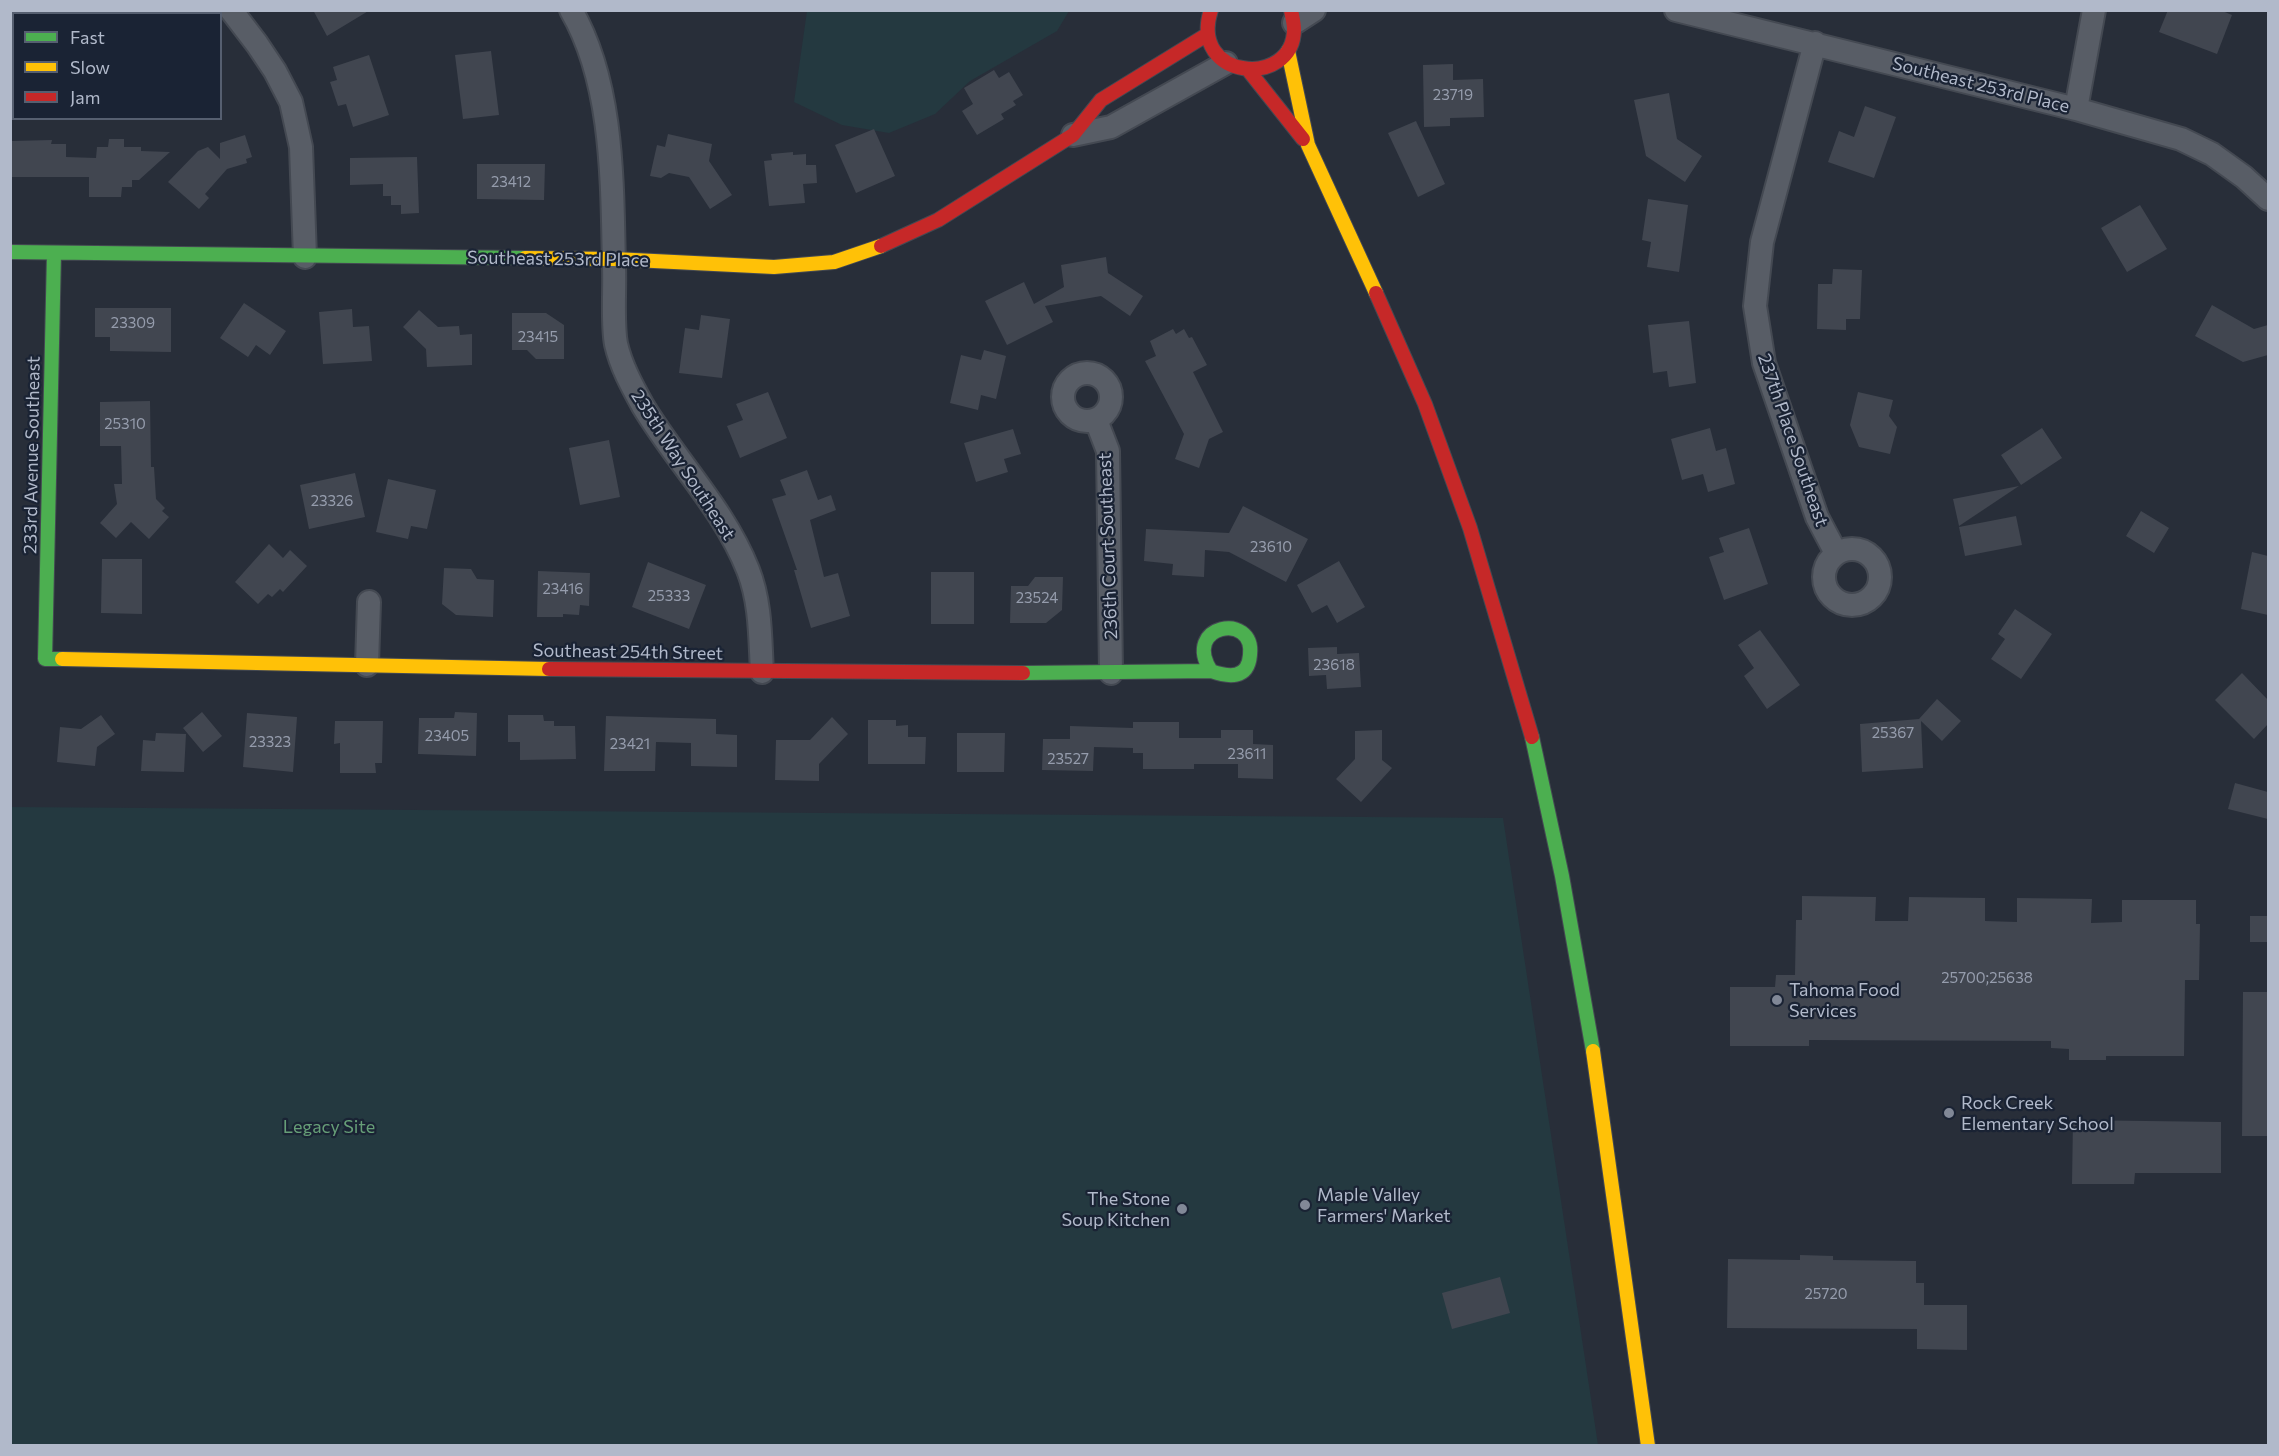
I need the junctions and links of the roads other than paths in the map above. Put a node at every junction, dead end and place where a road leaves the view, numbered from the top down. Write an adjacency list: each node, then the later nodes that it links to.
1 (231, 10): 19 (street)
2 (571, 10): 20 (street, 235th Way Southeast)
3 (1211, 10): 8 (street)
4 (1314, 10): 7 (street)
5 (1676, 10): 9 (street, Southeast 253rd Place)
6 (2094, 10): 13 (street)
7 (1293, 17): 10 (street)
8 (1208, 34): 11 (street); 14 (street, Southeast 253rd Place)
9 (1815, 44): 13 (street, Southeast 253rd Place); 22 (street, 237th Place Southeast)
10 (1288, 51): 12 (street); 15 (street)
11 (1226, 63): 12 (street); 14 (street, Southeast 253rd Place)
12 (1249, 71): 15 (street)
13 (2076, 109): 16 (street, Southeast 253rd Place)
14 (1073, 135): 20 (street, Southeast 253rd Place)
15 (1308, 145): 29 (street)
16 (2268, 199)
17 (10, 252): 18 (street, Southeast 253rd Place)
18 (54, 253): 19 (street, Southeast 253rd Place); 24 (street, 233rd Avenue Southeast)
19 (305, 257): 20 (street, Southeast 253rd Place)
20 (614, 259): 27 (street, 235th Way Southeast)
21 (1096, 420): 28 (street, 236th Court Southeast)
22 (1836, 553)
23 (369, 602): 25 (street)
24 (45, 658): 25 (street, Southeast 254th Street)
25 (367, 665): 27 (street, Southeast 254th Street)
26 (1211, 671): 28 (street, Southeast 254th Street)
27 (762, 672): 28 (street, Southeast 254th Street)
28 (1111, 673)
29 (1648, 1446)

